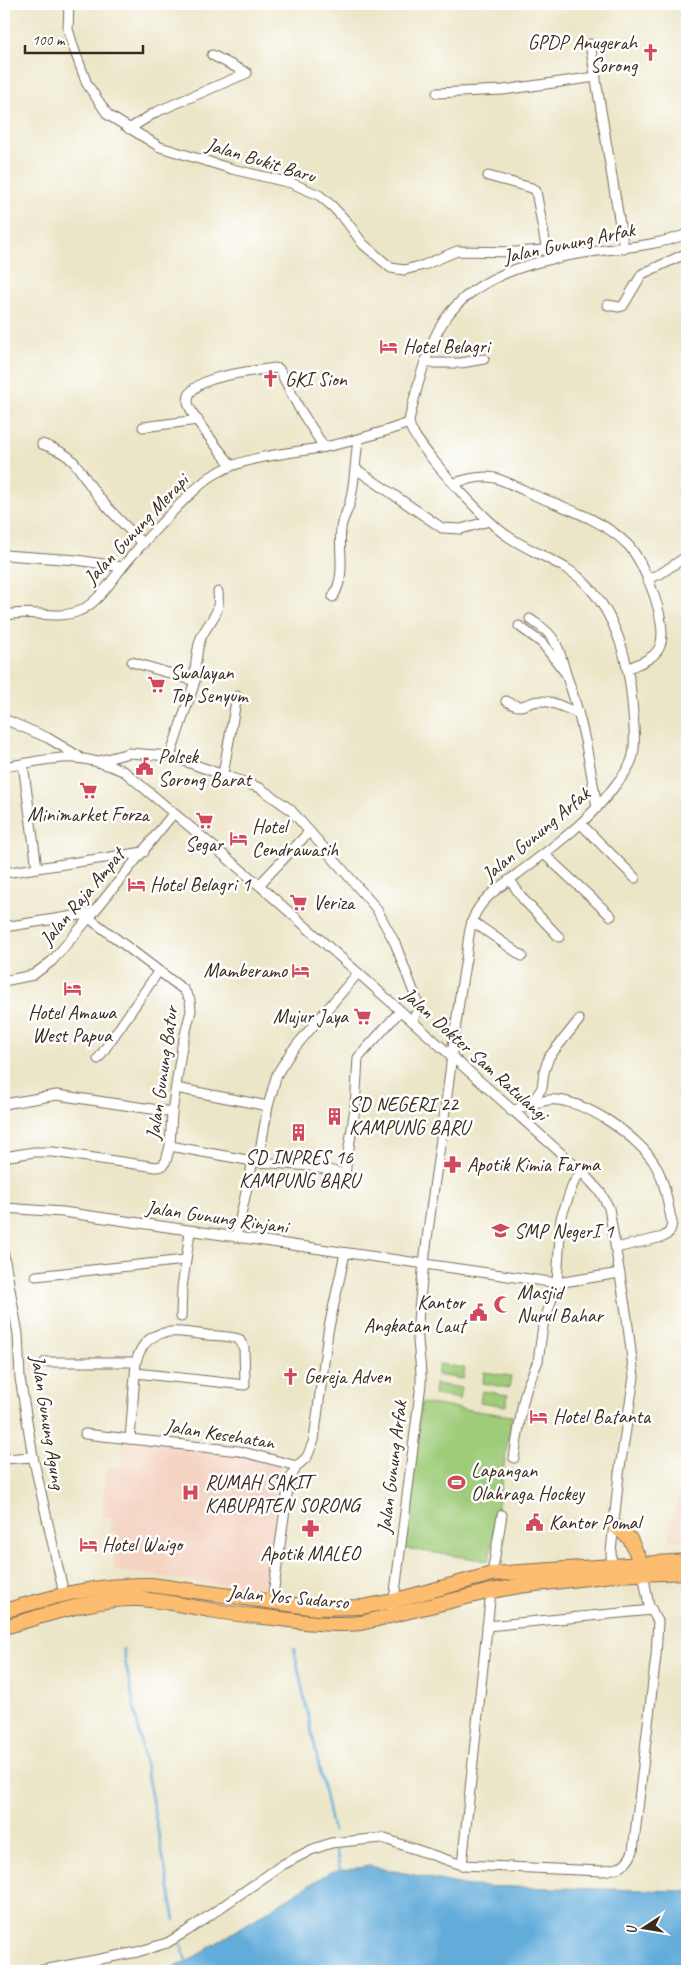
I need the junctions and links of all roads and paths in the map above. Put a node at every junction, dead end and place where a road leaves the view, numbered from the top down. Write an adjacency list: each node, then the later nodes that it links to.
1 (69, 4): 6 (street, Jalan Bukit Baru)
2 (590, 44): 4 (street)
3 (212, 55): 6 (street)
4 (596, 77): 5 (street); 9 (street)
5 (437, 92)
6 (129, 129): 10 (street, Jalan Bukit Baru)
7 (488, 176): 10 (street)
8 (687, 234): 9 (street, Jalan Gunung Arfak)
9 (624, 248): 12 (street, Jalan Gunung Arfak)
10 (547, 252): 12 (street)
11 (687, 253): 13 (street)
12 (558, 259): 15 (street, Jalan Gunung Arfak)
13 (608, 304)
14 (484, 359): 15 (street)
15 (426, 363): 17 (street, Jalan Gunung Arfak)
16 (198, 420): 18 (street); 21 (street); 22 (street)
17 (409, 423): 19 (street, Jalan Gunung Merapi); 24 (street, Jalan Gunung Arfak)
18 (143, 427)
19 (358, 440): 21 (street, Jalan Gunung Merapi); 23 (street)
20 (42, 444): 26 (street)
21 (324, 447): 22 (street, Jalan Gunung Merapi)
22 (231, 465): 26 (street, Jalan Gunung Merapi)
23 (356, 469): 25 (street); 32 (street)
24 (455, 483): 25 (street, Jalan Gunung Arfak); 30 (street)
25 (489, 521): 37 (street, Jalan Gunung Arfak)
26 (143, 544): 29 (street, Jalan Gunung Merapi)
27 (4, 555): 29 (street)
28 (687, 556): 30 (street)
29 (122, 567): 33 (street, Jalan Gunung Merapi)
30 (647, 578): 37 (street)
31 (218, 592): 39 (street)
32 (333, 597)
33 (4, 616)
34 (530, 619): 38 (street)
35 (519, 626): 38 (street)
36 (132, 662): 39 (street)
37 (627, 669): 50 (street, Jalan Gunung Arfak)
38 (566, 674): 42 (street)
39 (195, 681): 44 (street)
40 (237, 696): 49 (street)
41 (506, 701): 42 (street)
42 (578, 713): 50 (street)
43 (4, 719): 45 (street)
44 (170, 756): 46 (street); 49 (street)
45 (81, 757): 46 (street, Jalan Dokter Sam Ratulangi); 47 (street, Jalan Dokter Sam Ratulangi)
46 (99, 761): 51 (street, Jalan Dokter Sam Ratulangi)
47 (23, 764): 48 (street, Jalan Dokter Sam Ratulangi); 56 (street)
48 (4, 767)
49 (223, 774): 53 (street)
50 (597, 808): 52 (street, Jalan Gunung Arfak)
51 (173, 814): 54 (street, Jalan Raja Ampat); 60 (street, Jalan Dokter Sam Ratulangi)
52 (581, 824): 55 (street, Jalan Gunung Arfak); 58 (street)
53 (309, 832): 60 (street); 72 (street)
54 (144, 852): 56 (street); 61 (street, Jalan Raja Ampat)
55 (544, 854): 59 (street, Jalan Gunung Arfak); 62 (street)
56 (37, 868): 57 (street)
57 (4, 873)
58 (635, 878)
59 (510, 880): 63 (street, Jalan Gunung Arfak); 65 (street)
60 (259, 885): 68 (street, Jalan Dokter Sam Ratulangi)
61 (91, 916): 64 (street); 67 (street, Jalan Gunung Batur); 69 (street, Jalan Raja Ampat)
62 (611, 916)
63 (472, 921): 66 (street); 73 (street, Jalan Gunung Arfak)
64 (4, 927)
65 (560, 937)
66 (522, 956)
67 (158, 972): 74 (street); 75 (street, Jalan Gunung Batur)
68 (358, 973): 70 (street, Jalan Dokter Sam Ratulangi); 78 (street)
69 (4, 981)
70 (400, 1011): 72 (street, Jalan Dokter Sam Ratulangi); 83 (street)
71 (579, 1020): 77 (street)
72 (412, 1021): 73 (street, Jalan Dokter Sam Ratulangi)
73 (452, 1057): 79 (street, Jalan Dokter Sam Ratulangi); 92 (street, Jalan Gunung Arfak)
74 (98, 1059)
75 (176, 1088): 78 (street); 80 (street, Jalan Gunung Batur)
76 (4, 1104): 80 (street)
77 (531, 1104): 79 (street); 88 (street)
78 (268, 1106): 83 (street)
79 (511, 1111): 84 (street, Jalan Dokter Sam Ratulangi)
80 (172, 1112): 81 (street, Jalan Gunung Batur)
81 (170, 1146): 82 (street, Jalan Gunung Batur); 83 (street)
82 (4, 1157)
83 (256, 1161): 87 (street)
84 (581, 1172): 88 (street, Jalan Dokter Sam Ratulangi); 96 (street)
85 (4, 1208): 86 (street, Jalan Gunung Rinjani)
86 (190, 1232): 87 (street, Jalan Gunung Rinjani); 91 (street)
87 (236, 1237): 89 (street, Jalan Gunung Rinjani)
88 (616, 1248): 93 (street, Jalan Dokter Sam Ratulangi)
89 (345, 1253): 92 (street, Jalan Gunung Rinjani); 106 (street)
90 (4, 1255): 95 (street, Jalan Gunung Agung)
91 (185, 1260): 94 (street); 97 (street)
92 (424, 1265): 96 (street, Jalan Gunung Rinjani); 118 (street, Jalan Gunung Arfak)
93 (620, 1273): 96 (street, Jalan Gunung Rinjani); 108 (street, Jalan Dokter Sam Ratulangi)
94 (36, 1276)
95 (6, 1279): 103 (street, Jalan Gunung Agung)
96 (557, 1283): 104 (street)
97 (181, 1316)
98 (45, 1362): 99 (street)
99 (136, 1362): 100 (street); 100 (street)
100 (136, 1373): 102 (street)
101 (85, 1434): 102 (street, Jalan Kesehatan)
102 (133, 1439): 106 (street, Jalan Kesehatan)
103 (33, 1456): 105 (street); 116 (street, Jalan Gunung Agung)
104 (514, 1458)
105 (4, 1459)
106 (297, 1466): 119 (street)
107 (502, 1515): 113 (street)
108 (615, 1526): 110 (highway); 111 (street, Jalan Dokter Sam Ratulangi)
109 (687, 1561): 110 (highway, Jalan Yos Sudarso)
110 (642, 1568): 111 (highway, Jalan Yos Sudarso); 112 (highway, Jalan Yos Sudarso); 120 (street)
111 (612, 1570): 113 (highway, Jalan Yos Sudarso); 115 (highway, Jalan Yos Sudarso)
112 (687, 1572)
113 (492, 1574): 118 (highway, Jalan Yos Sudarso)
114 (151, 1585): 116 (highway, Jalan Yos Sudarso); 117 (highway); 119 (highway, Jalan Yos Sudarso)
115 (491, 1591): 122 (highway, Jalan Yos Sudarso); 124 (street)
116 (64, 1594): 121 (highway, Jalan Yos Sudarso)
117 (152, 1600): 122 (highway, Jalan Yos Sudarso); 123 (highway, Jalan Yos Sudarso)
118 (393, 1601): 119 (highway, Jalan Yos Sudarso); 122 (street, Jalan Gunung Arfak)
119 (272, 1602)
120 (652, 1610): 124 (street); 125 (street)
121 (4, 1611)
122 (392, 1616)
123 (4, 1626)
124 (487, 1626): 125 (street)
125 (462, 1865): 126 (street)
126 (38, 1971)

